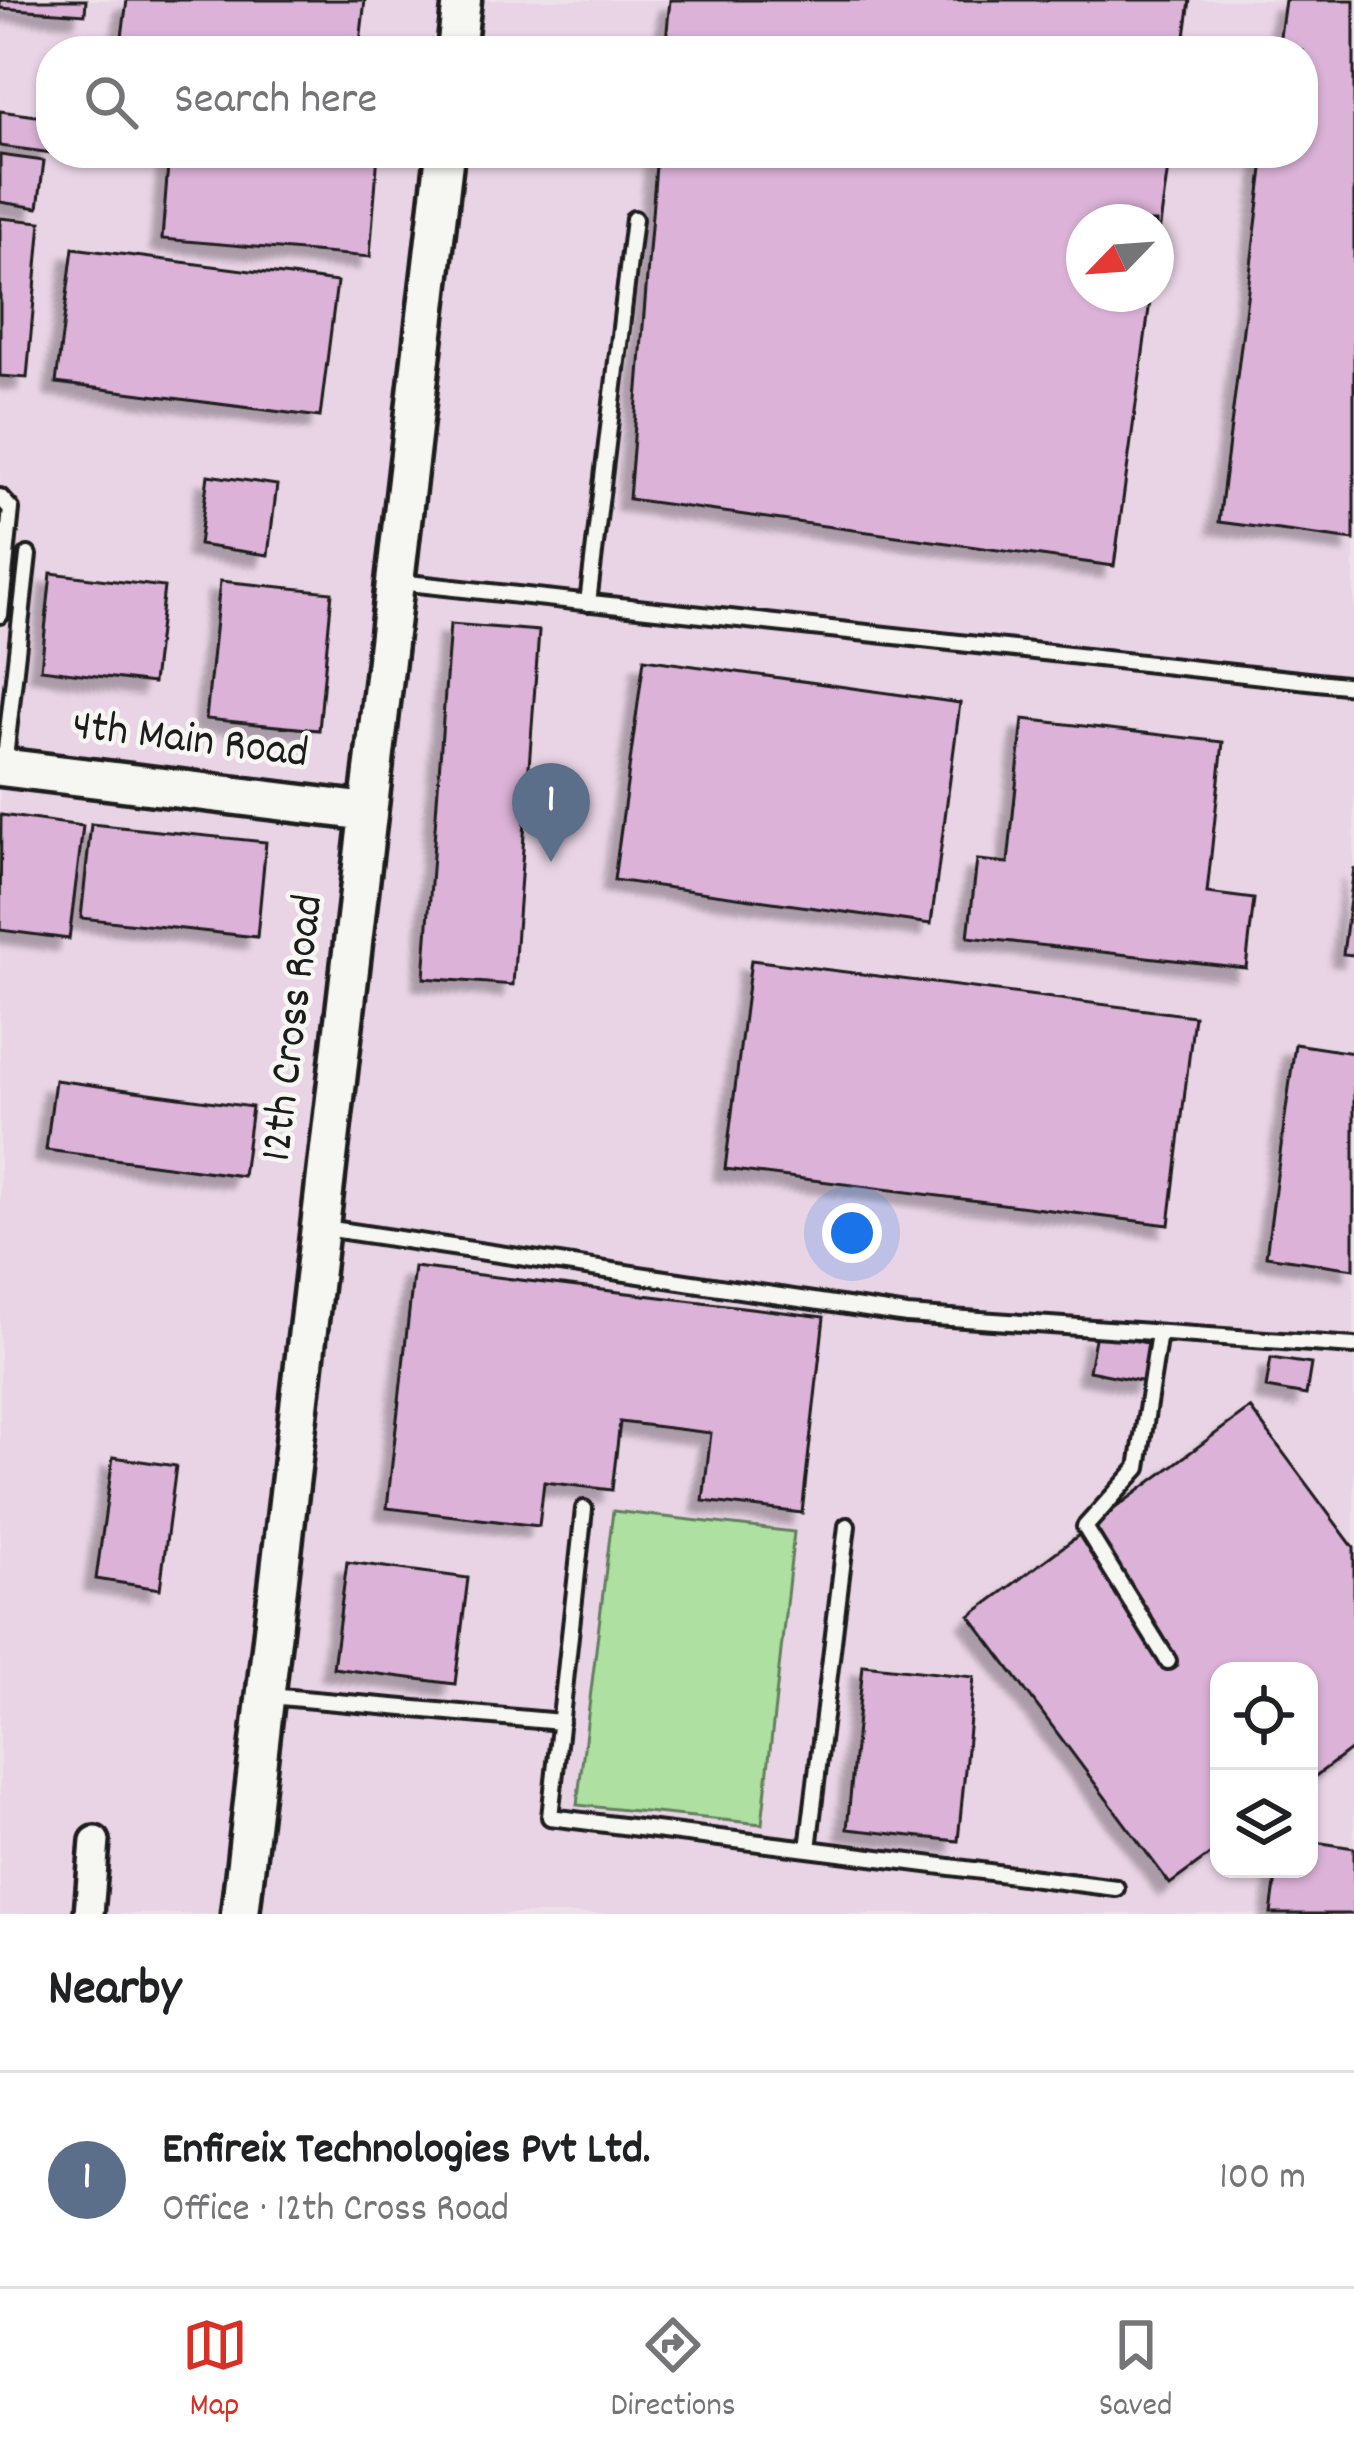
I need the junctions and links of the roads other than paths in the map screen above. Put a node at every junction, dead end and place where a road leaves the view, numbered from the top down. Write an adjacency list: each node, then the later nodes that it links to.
1 (462, 0): 2 (street)
2 (458, 36)
3 (443, 168): 7 (street, 12th Cross Road)
4 (634, 219): 8 (lane)
5 (0, 497): 9 (lane)
6 (28, 555): 11 (lane)
7 (395, 581): 8 (lane); 12 (street, 12th Cross Road)
8 (588, 603): 10 (lane)
9 (0, 615)
10 (1354, 686)
11 (2, 767): 12 (street, 4th Main Road)
12 (368, 812): 13 (street, 12th Cross Road)
13 (320, 1227): 14 (lane); 19 (street, 12th Cross Road)
14 (1159, 1333): 15 (lane); 18 (lane)
15 (1354, 1346)
16 (584, 1509): 20 (lane)
17 (847, 1526): 22 (lane)
18 (1168, 1661)
19 (264, 1696): 20 (lane); 25 (street, 12th Cross Road)
20 (561, 1722): 22 (lane)
21 (95, 1841): 24 (street)
22 (808, 1850): 23 (lane)
23 (1116, 1888)
24 (89, 1914)
25 (240, 1914)

